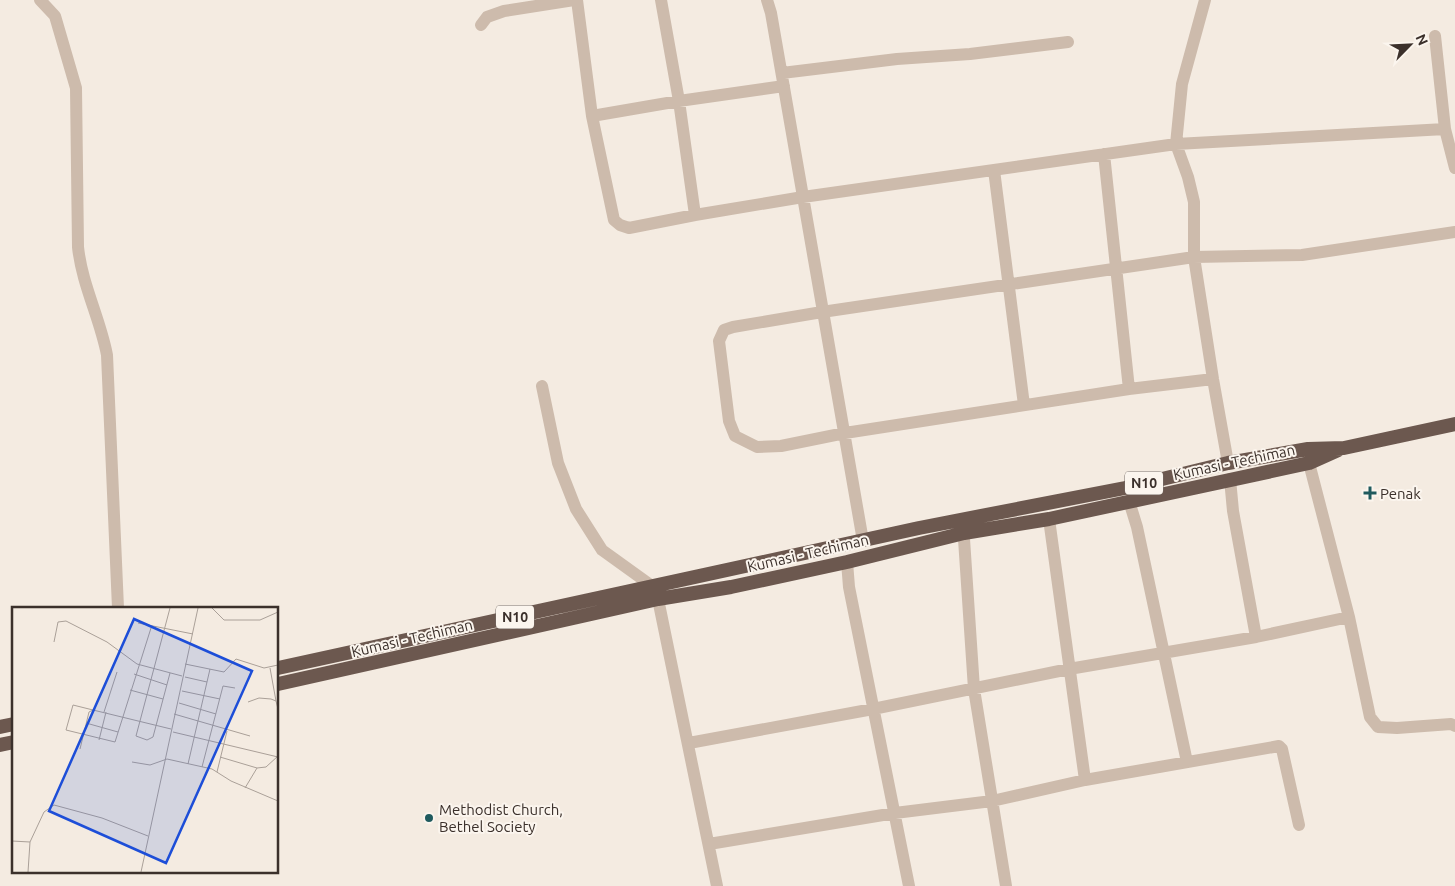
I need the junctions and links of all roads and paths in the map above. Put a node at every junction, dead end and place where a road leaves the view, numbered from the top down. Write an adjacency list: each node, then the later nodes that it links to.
1 (40, 0): 42 (street)
2 (575, 0): 6 (street); 11 (street)
3 (661, 0): 10 (street)
4 (767, 0): 9 (street)
5 (1204, 0): 13 (street)
6 (481, 25)
7 (1435, 36): 12 (street)
8 (1068, 42): 9 (street)
9 (783, 79): 10 (street); 17 (street)
10 (679, 101): 11 (street); 18 (street)
11 (592, 116): 18 (street)
12 (1444, 129): 13 (street); 15 (street)
13 (1176, 144): 14 (street); 20 (street)
14 (1104, 154): 16 (street); 21 (street)
15 (1455, 168)
16 (994, 170): 17 (street); 22 (street)
17 (804, 197): 18 (street); 23 (street)
18 (695, 215)
19 (1455, 232): 20 (street)
20 (1194, 257): 21 (street); 24 (street)
21 (1115, 269): 22 (street); 26 (street)
22 (1009, 285): 23 (street); 27 (street)
23 (822, 312): 29 (street); 29 (street)
24 (1212, 379): 26 (street); 32 (street)
25 (542, 386): 40 (street)
26 (1129, 389): 27 (street)
27 (1024, 405): 29 (street)
28 (1455, 424): 30 (highway, Kumasi - Techiman / N10)
29 (845, 433): 38 (street)
30 (1344, 448): 31 (highway, Kumasi - Techiman / N10); 33 (highway, Kumasi - Techiman / N10)
31 (1308, 449): 32 (highway, Kumasi - Techiman / N10); 33 (street)
32 (1228, 463): 37 (highway, Kumasi - Techiman / N10)
33 (1309, 463): 34 (highway, Kumasi - Techiman / N10); 43 (street)
34 (1230, 479): 35 (highway, Kumasi - Techiman / N10); 44 (street)
35 (1129, 501): 36 (highway, Kumasi - Techiman / N10); 45 (street)
36 (1049, 519): 37 (highway, Kumasi - Techiman / N10); 47 (street)
37 (963, 526): 38 (highway, Kumasi - Techiman / N10); 39 (highway, Kumasi - Techiman / N10); 49 (street)
38 (864, 541): 40 (highway, Kumasi - Techiman / N10)
39 (846, 562): 41 (highway, Kumasi - Techiman / N10); 50 (street)
40 (652, 586): 41 (street); 46 (highway, Kumasi - Techiman / N10)
41 (658, 599): 48 (highway, Kumasi - Techiman / N10); 52 (street)
42 (118, 607)
43 (1349, 617): 44 (street); 51 (street)
44 (1256, 637): 45 (street)
45 (1163, 652): 47 (street); 53 (street)
46 (279, 668)
47 (1069, 669): 49 (street); 54 (street)
48 (279, 684)
49 (974, 689): 50 (street); 55 (street)
50 (873, 709): 52 (street); 56 (street)
51 (1455, 726)
52 (689, 742): 58 (street)
53 (1187, 762): 54 (street); 57 (street)
54 (1084, 780): 55 (street)
55 (992, 801): 56 (street); 61 (street)
56 (895, 813): 58 (street); 60 (street)
57 (1299, 825)
58 (708, 844): 59 (street)
59 (717, 886)
60 (909, 886)
61 (1006, 886)

